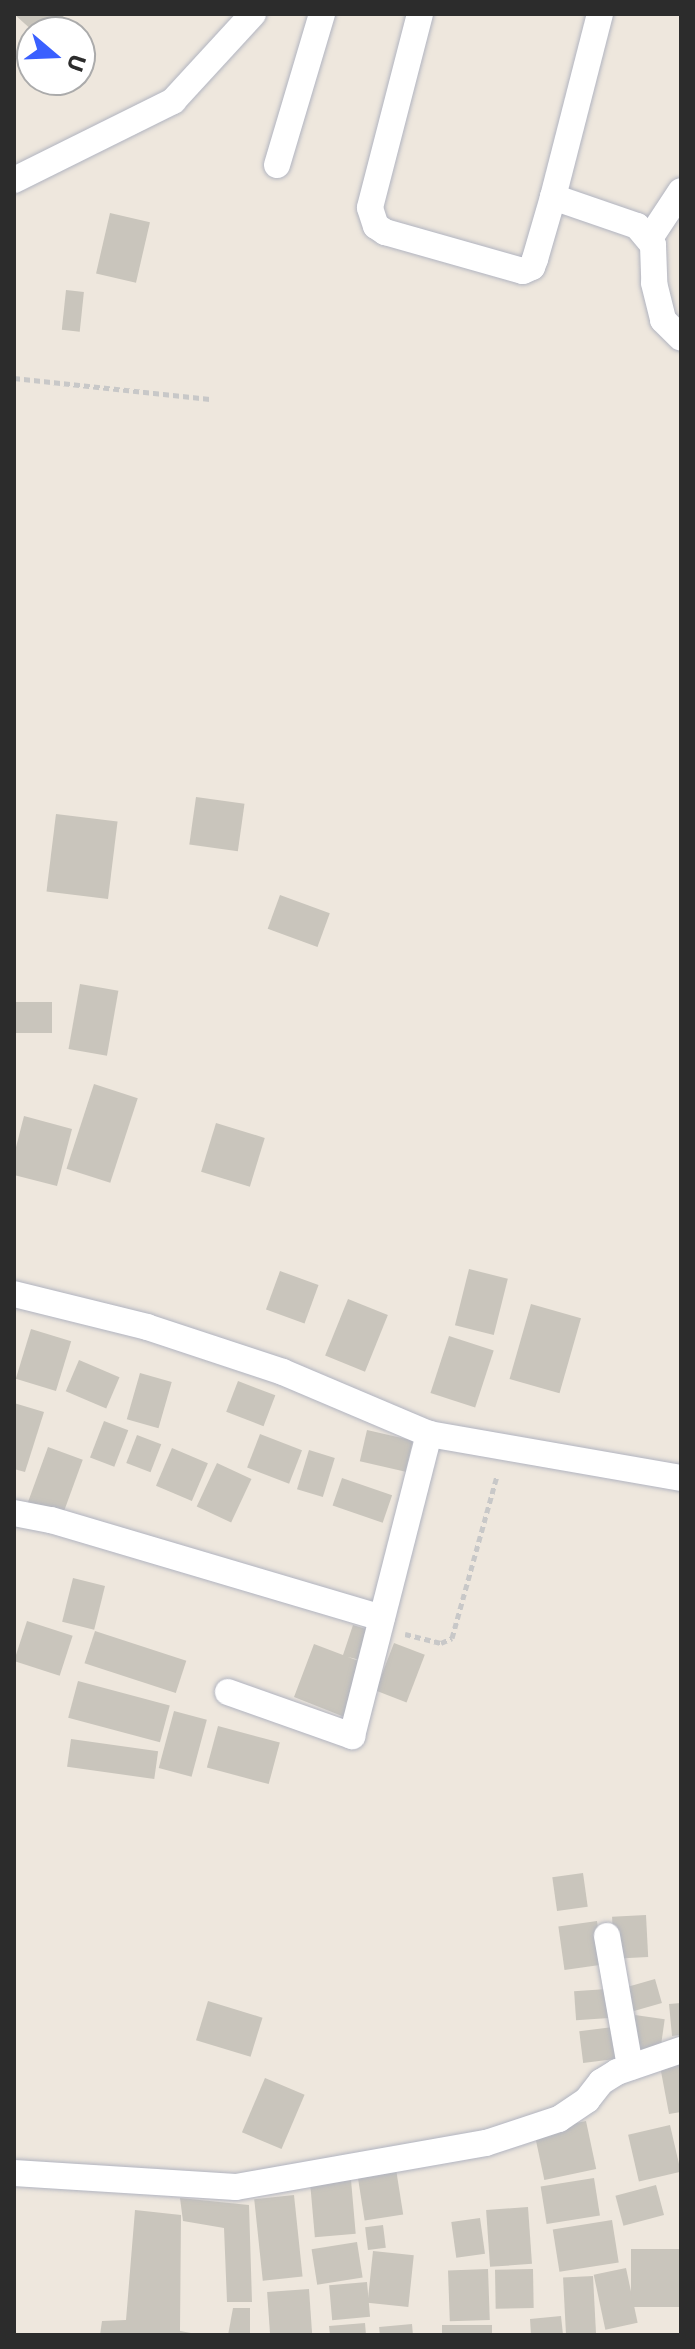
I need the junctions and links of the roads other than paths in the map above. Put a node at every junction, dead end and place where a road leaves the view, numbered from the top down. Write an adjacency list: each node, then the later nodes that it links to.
1 (253, 14): 6 (street)
2 (322, 14): 5 (street)
3 (420, 14): 8 (street)
4 (600, 14): 8 (street)
5 (277, 165)
6 (14, 180)
7 (681, 191): 9 (street)
8 (553, 197): 9 (street)
9 (650, 238): 10 (street)
10 (681, 338)
11 (14, 1294): 12 (street)
12 (429, 1434): 13 (street); 15 (street)
13 (681, 1478)
14 (14, 1513): 15 (street)
15 (381, 1622): 16 (street)
16 (228, 1692)
17 (607, 1936): 19 (street)
18 (681, 2050): 19 (street)
19 (630, 2067): 20 (street)
20 (14, 2173)

